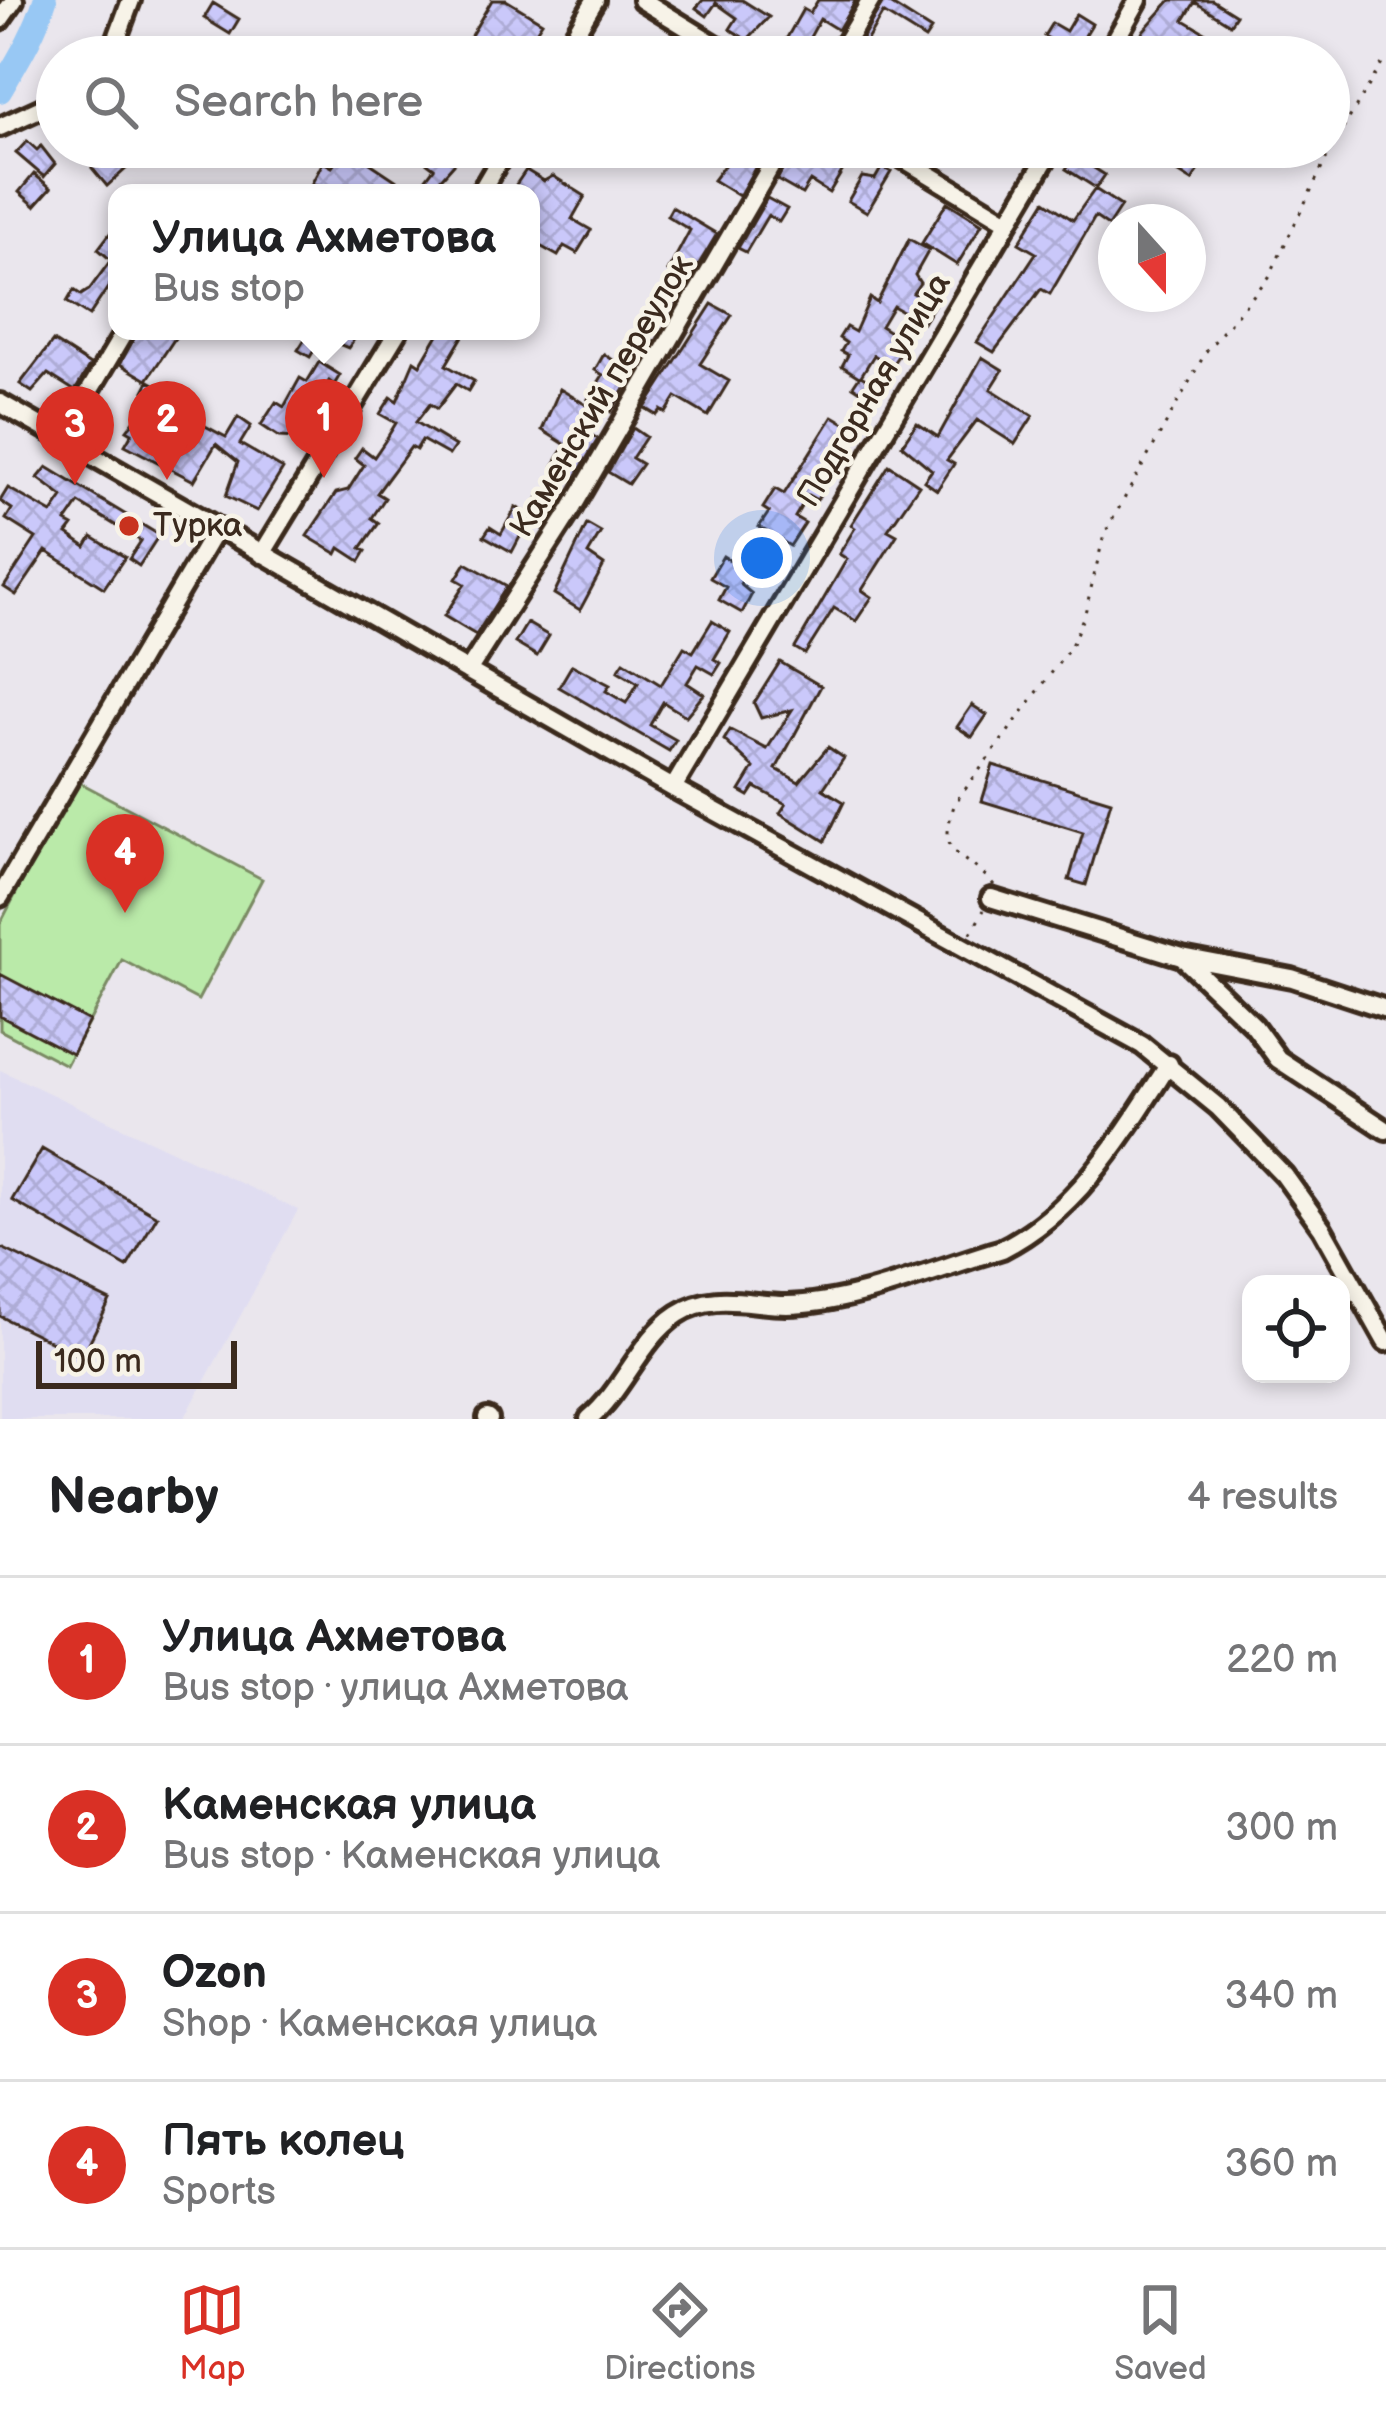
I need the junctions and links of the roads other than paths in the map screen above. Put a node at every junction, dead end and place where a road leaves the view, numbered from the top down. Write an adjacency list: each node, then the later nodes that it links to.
1 (14, 0): 8 (street)
2 (131, 0): 9 (street)
3 (145, 0): 9 (street)
4 (595, 0): 11 (street)
5 (642, 0): 12 (street)
6 (871, 0): 13 (street)
7 (1138, 0): 14 (street)
8 (0, 20)
9 (123, 29): 10 (street)
10 (120, 36)
11 (574, 36)
12 (701, 36)
13 (850, 36)
14 (1118, 36)
15 (36, 110): 16 (street)
16 (0, 127)
17 (770, 168): 27 (street, Каменский переулок)
18 (919, 168): 20 (street)
19 (1041, 168): 20 (street, Подгорная улица)
20 (1008, 222): 28 (street, Подгорная улица)
21 (120, 340): 24 (street)
22 (393, 340): 26 (street)
23 (0, 404): 24 (street)
24 (61, 439): 25 (street)
25 (216, 529): 26 (street); 29 (street)
26 (262, 554): 27 (street)
27 (469, 671): 28 (street)
28 (674, 788): 33 (street)
29 (0, 897)
30 (991, 898): 31 (street)
31 (1182, 957): 32 (street); 34 (street)
32 (1386, 1010)
33 (1169, 1064): 35 (street); 36 (street)
34 (1386, 1130)
35 (1386, 1342)
36 (589, 1419)

